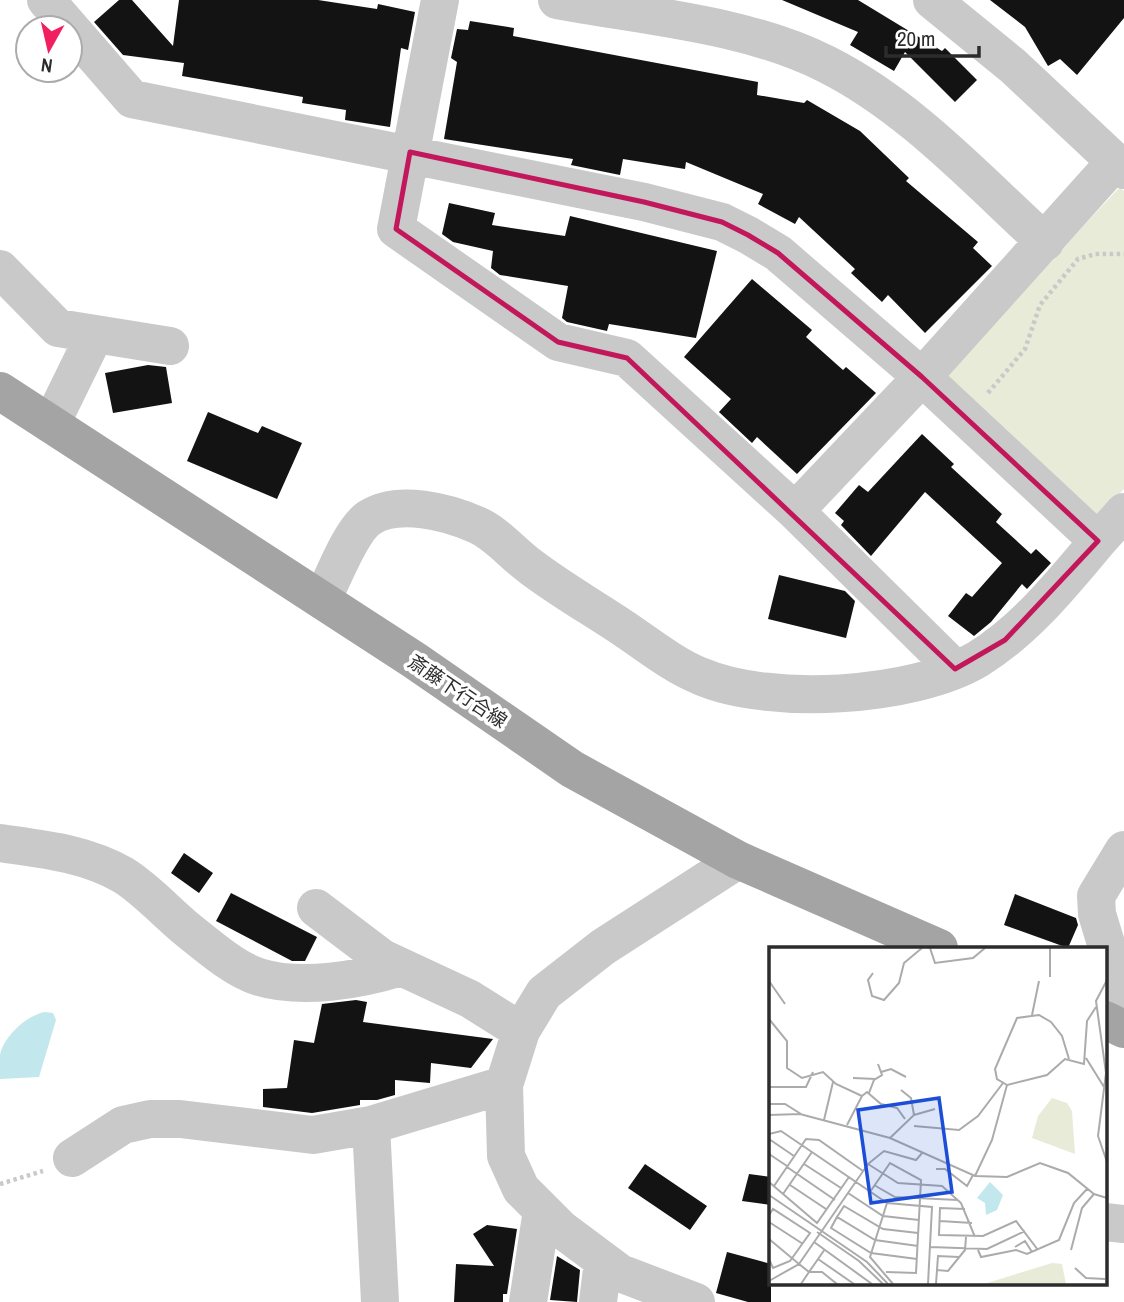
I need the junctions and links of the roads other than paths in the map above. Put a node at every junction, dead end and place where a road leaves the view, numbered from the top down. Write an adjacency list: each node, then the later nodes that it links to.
1 (46, 0): 5 (street)
2 (440, 0): 5 (street)
3 (557, 0): 7 (street)
4 (932, 0): 6 (street)
5 (410, 152): 11 (street); 14 (street)
6 (1119, 166): 7 (street)
7 (1045, 242): 11 (street)
8 (0, 269): 9 (street)
9 (95, 334): 10 (street); 13 (street)
10 (170, 346)
11 (922, 377): 14 (street); 16 (street)
12 (0, 391): 13 (main road, 斎藤下行合線)
13 (51, 425): 17 (main road, 斎藤下行合線)
14 (795, 511): 18 (street)
15 (1124, 512): 16 (street)
16 (1098, 541): 18 (street)
17 (322, 600): 18 (street); 21 (main road, 斎藤下行合線)
18 (955, 668)
19 (0, 843): 24 (street)
20 (1124, 850): 25 (street)
21 (738, 859): 23 (main road, 斎藤下行合線); 28 (street)
22 (316, 908): 24 (street)
23 (937, 947)
24 (401, 967): 28 (street)
25 (1124, 1003)
26 (1106, 1020): 27 (main road)
27 (1124, 1029)
28 (521, 1031): 29 (street)
29 (504, 1085): 30 (street); 32 (street)
30 (371, 1125): 31 (street); 36 (street)
31 (72, 1158)
32 (542, 1210): 35 (street); 37 (street)
33 (1106, 1222): 34 (street)
34 (1124, 1224)
35 (603, 1261): 38 (street); 39 (street)
36 (380, 1302)
37 (528, 1302)
38 (598, 1302)
39 (696, 1302)

